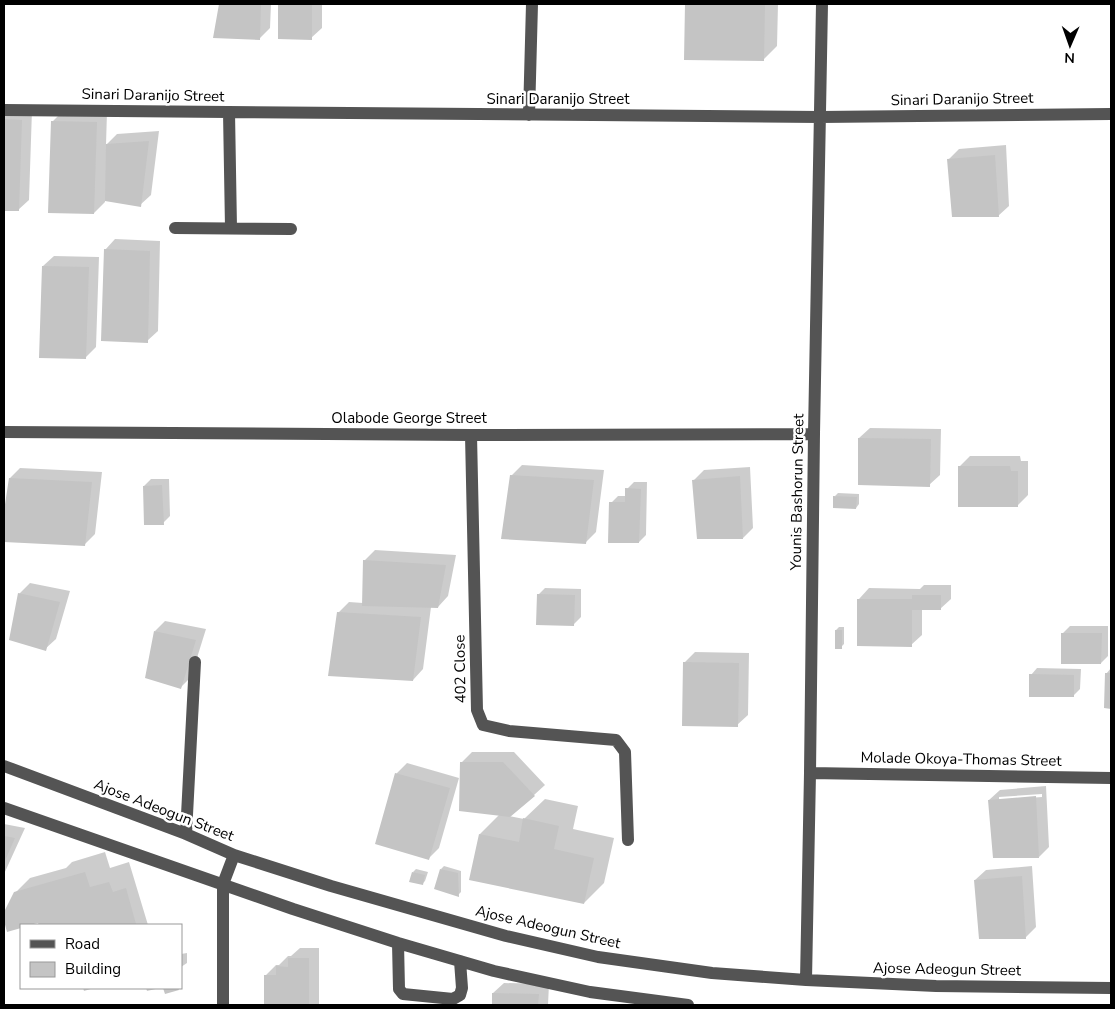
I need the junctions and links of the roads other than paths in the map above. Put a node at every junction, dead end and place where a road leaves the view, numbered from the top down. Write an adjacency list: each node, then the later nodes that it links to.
1 (532, 4): 6 (street)
2 (822, 4): 7 (street, Younis Bashorun Street)
3 (4, 110): 4 (street, Sinari Daranijo Street)
4 (229, 112): 6 (street, Sinari Daranijo Street); 9 (street)
5 (1111, 114): 7 (street, Sinari Daranijo Street)
6 (529, 115): 7 (street, Sinari Daranijo Street)
7 (820, 117): 12 (street, Younis Bashorun Street)
8 (175, 228): 9 (street)
9 (231, 228): 10 (street)
10 (291, 229)
11 (4, 432): 13 (street, Olabode George Street)
12 (814, 434): 13 (street, Olabode George Street); 16 (street, Younis Bashorun Street)
13 (471, 435): 20 (street, 402 Close)
14 (195, 662): 19 (street)
15 (4, 766): 19 (street, Ajose Adeogun Street)
16 (810, 773): 17 (street, Molade Okoya-Thomas Street); 25 (street, Younis Bashorun Street)
17 (1111, 778)
18 (4, 808): 22 (street)
19 (186, 834): 21 (street, Ajose Adeogun Street)
20 (628, 840)
21 (234, 855): 22 (street); 25 (street, Ajose Adeogun Street)
22 (222, 884): 23 (street); 27 (street)
23 (398, 943): 24 (street); 24 (street)
24 (460, 961): 28 (street)
25 (806, 980): 26 (street, Ajose Adeogun Street)
26 (1111, 988)
27 (223, 1005)
28 (688, 1005)

